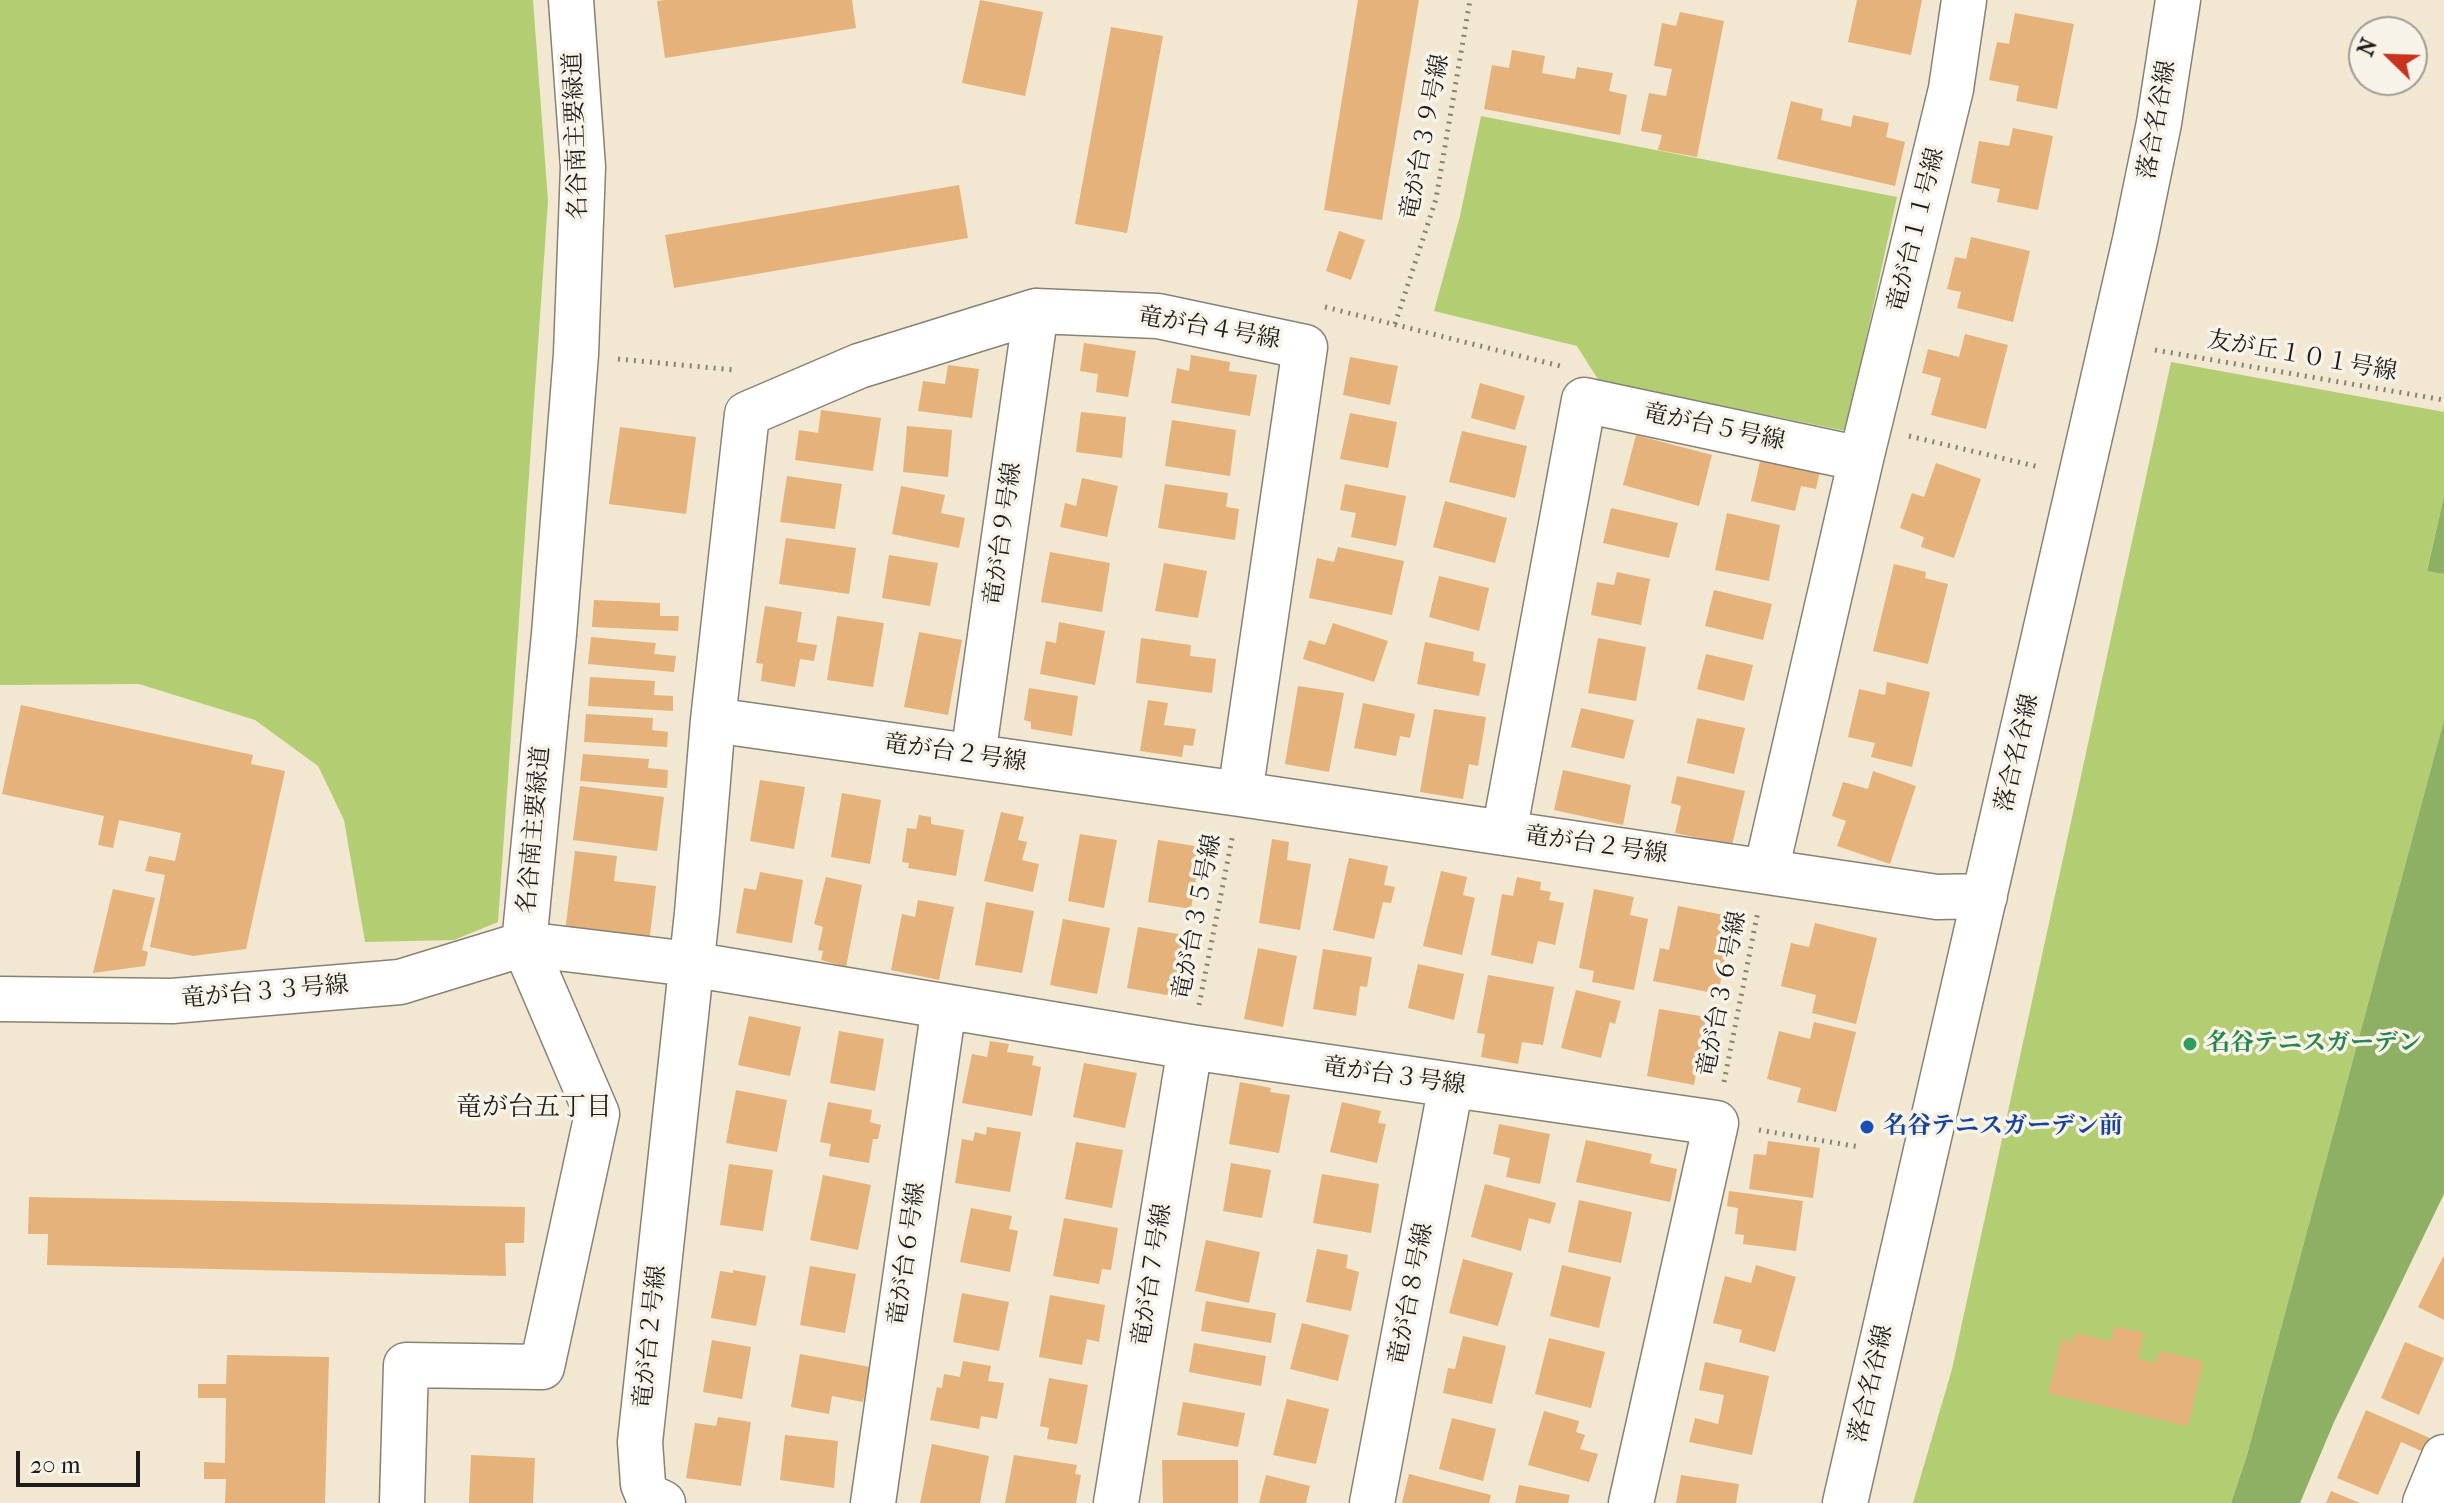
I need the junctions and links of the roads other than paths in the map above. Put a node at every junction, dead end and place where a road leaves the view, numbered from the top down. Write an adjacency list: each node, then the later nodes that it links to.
1 (571, 0): 12 (street, 名谷南主要緑道)
2 (1964, 0): 5 (street, 竜が台１１号線)
3 (2178, 0): 11 (street, 落合名谷線)
4 (1036, 311): 6 (street, 竜が台４号線); 7 (street, 竜が台９号線); 8 (street, 竜が台４号線)
5 (1866, 443): 9 (street, 竜が台５号線); 10 (street)
6 (713, 720): 7 (street, 竜が台２号線); 13 (street, 竜が台２号線)
7 (973, 756): 8 (street, 竜が台２号線)
8 (1240, 794): 9 (street, 竜が台２号線)
9 (1504, 833): 10 (street, 竜が台２号線)
10 (1766, 871): 11 (street, 竜が台２号線)
11 (1985, 896): 25 (street, 落合名谷線)
12 (524, 944): 13 (street, 竜が台３号線); 14 (street, 竜が台３３号線); 19 (street, 名谷南主要緑道)
13 (690, 964): 15 (street, 竜が台３号線); 20 (street, 竜が台２号線)
14 (0, 999)
15 (944, 1006): 16 (street, 竜が台３号線); 21 (street, 竜が台６号線)
16 (1190, 1047): 17 (street, 竜が台３号線); 22 (street, 竜が台７号線)
17 (1451, 1085): 23 (street, 竜が台８号線); 24 (street, 竜が台３号線)
18 (2444, 1457): 26 (street)
19 (402, 1503)
20 (663, 1503)
21 (873, 1503)
22 (1116, 1503)
23 (1372, 1503)
24 (1631, 1503)
25 (1845, 1503)
26 (2425, 1503)

